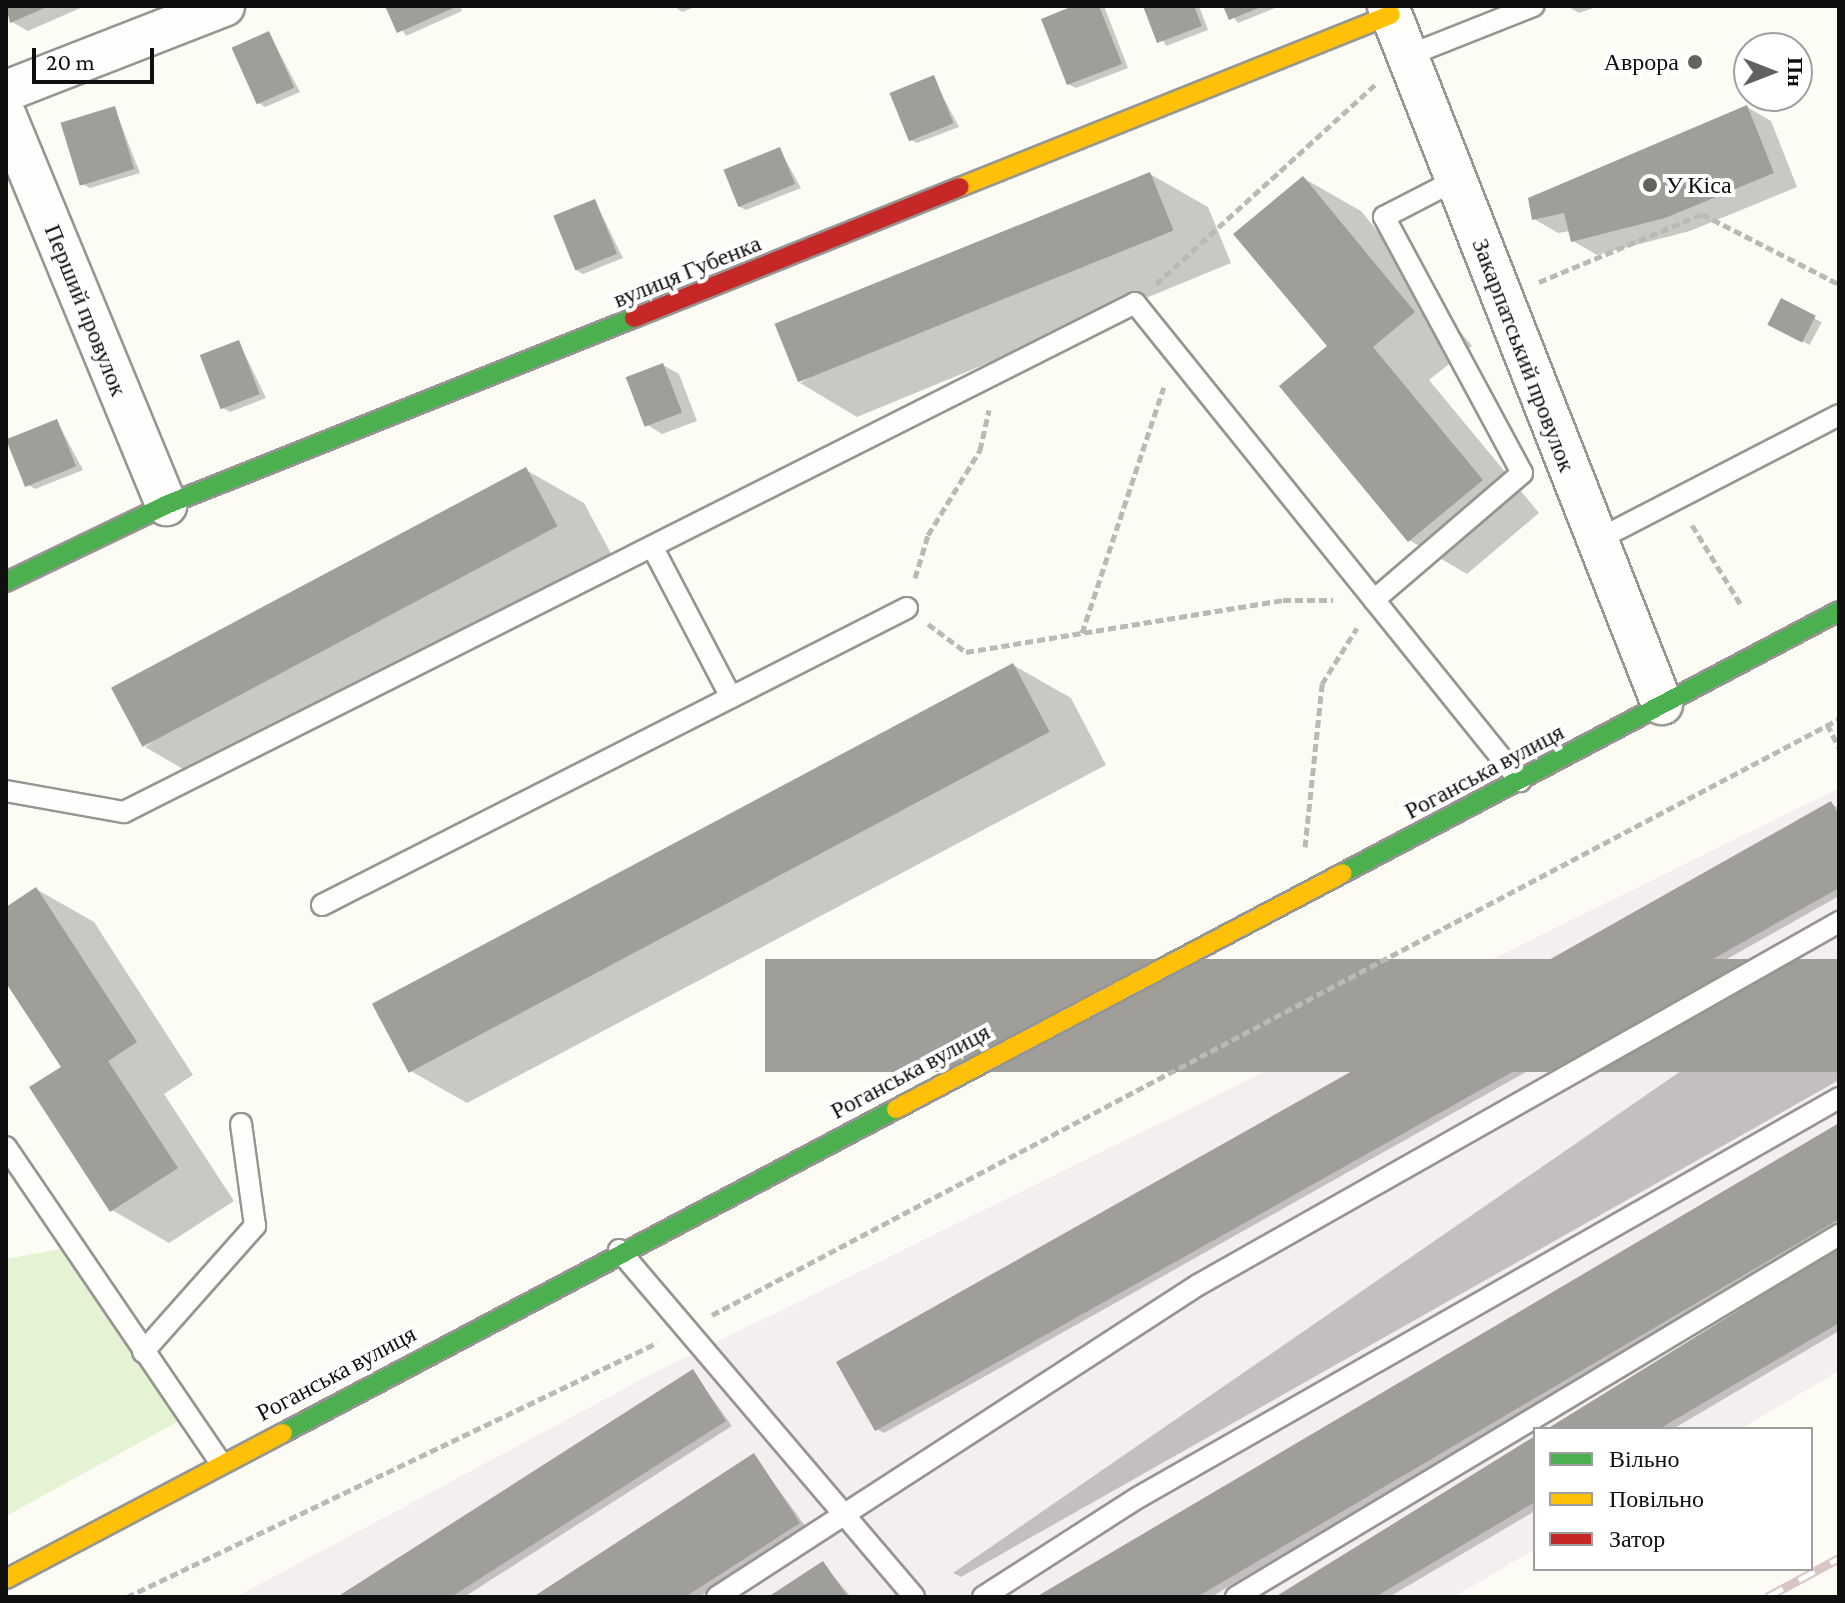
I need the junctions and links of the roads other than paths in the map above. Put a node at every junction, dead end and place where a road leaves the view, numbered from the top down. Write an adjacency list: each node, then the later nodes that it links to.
1 (224, 6): 5 (street)
2 (1533, 6): 4 (lane)
3 (1389, 10): 4 (street, Закарпатський провулок); 9 (main road, вулиця Губенка)
4 (1407, 56): 7 (street, Закарпатський провулок)
5 (6, 91)
6 (6, 116): 9 (street, Перший провулок)
7 (1456, 180): 10 (street, Закарпатський провулок); 13 (lane)
8 (1839, 415): 10 (lane)
9 (166, 505): 12 (main road, вулиця Губенка)
10 (1597, 540): 17 (street, Закарпатський провулок)
11 (654, 550): 13 (lane); 16 (lane); 19 (lane)
12 (6, 582)
13 (1374, 600): 18 (lane)
14 (907, 608): 16 (lane)
15 (1839, 611): 17 (main road, Роганська вулиця)
16 (731, 697): 20 (lane)
17 (1662, 704): 18 (main road, Роганська вулиця)
18 (1520, 781): 26 (main road, Роганська вулиця)
19 (6, 791)
20 (322, 905)
21 (1839, 922): 29 (lane)
22 (1839, 1098): 33 (lane)
23 (241, 1124): 27 (lane)
24 (6, 1147): 27 (lane)
25 (1839, 1235): 34 (lane)
26 (619, 1250): 28 (main road, Роганська вулиця); 29 (lane)
27 (143, 1352): 28 (lane)
28 (220, 1462): 30 (main road, Роганська вулиця)
29 (842, 1512): 31 (lane); 32 (lane)
30 (6, 1579)
31 (717, 1597)
32 (914, 1597)
33 (983, 1597)
34 (1236, 1597)

